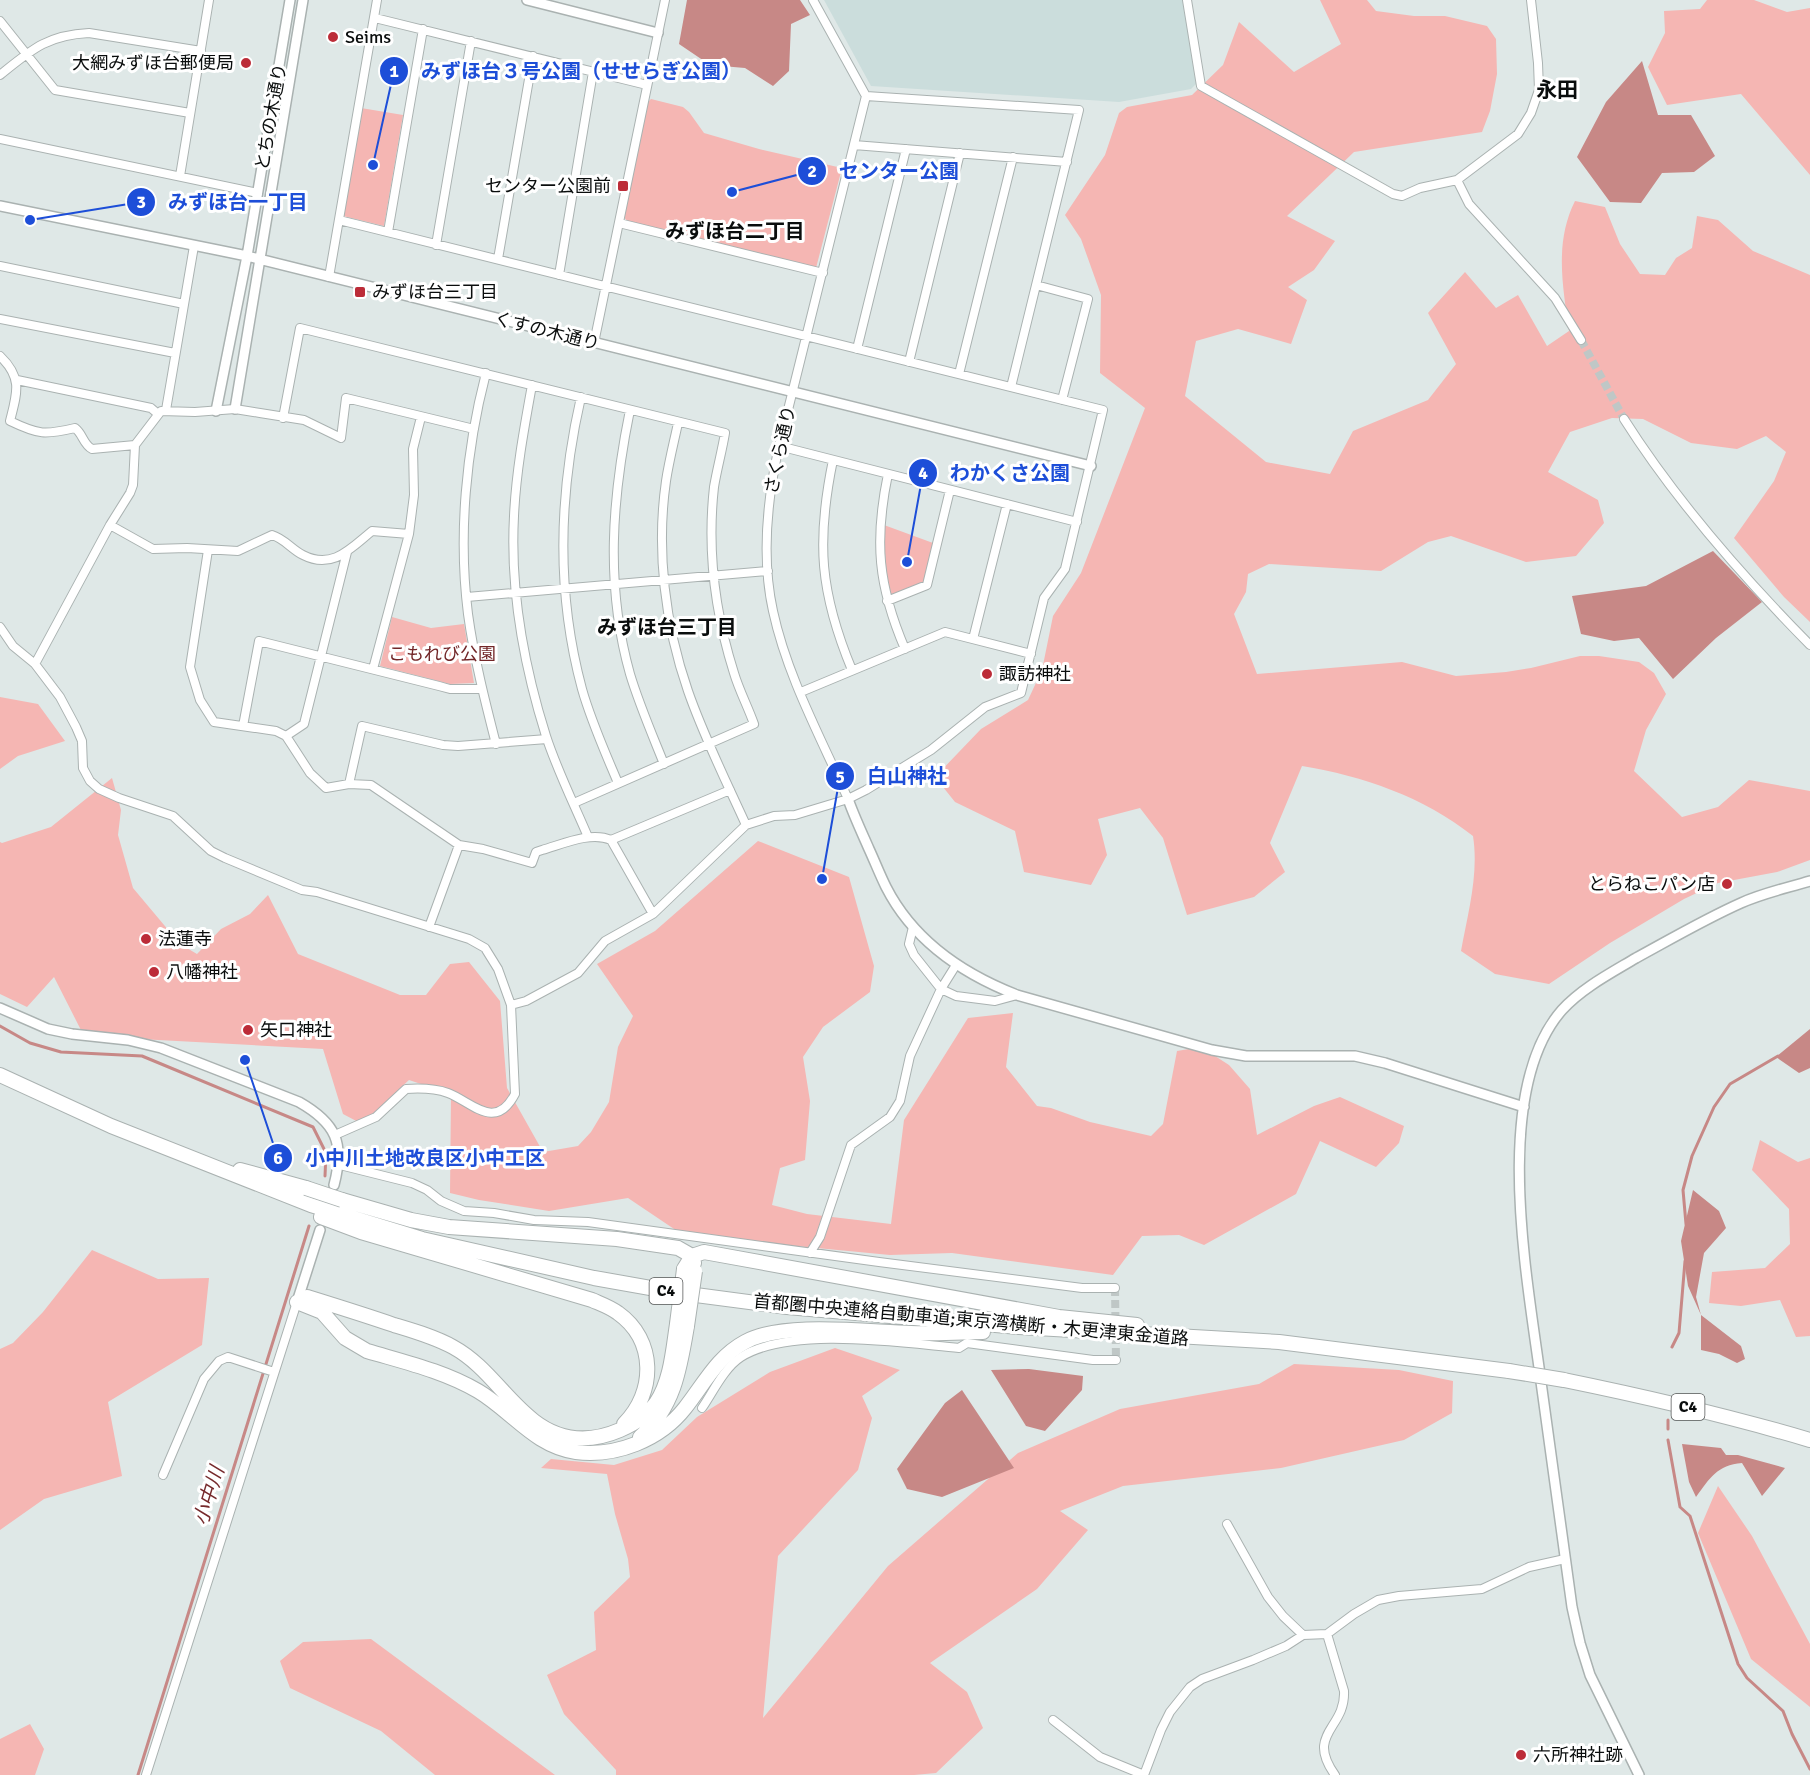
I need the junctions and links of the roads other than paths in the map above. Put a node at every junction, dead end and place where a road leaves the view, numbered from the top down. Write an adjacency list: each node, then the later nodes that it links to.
1 (209, 0): 15 (street)
2 (290, 0): 31 (street, とちの木通り)
3 (303, 0): 39 (street, とちの木通り)
4 (377, 0): 10 (street)
5 (527, 0): 13 (street)
6 (665, 0): 13 (street)
7 (813, 0): 21 (street)
8 (1187, 0): 30 (street)
9 (1531, 0): 30 (street)
10 (375, 18): 12 (street); 33 (street)
11 (0, 21): 16 (street)
12 (423, 29): 14 (street); 35 (street)
13 (658, 33): 20 (street)
14 (471, 41): 17 (street); 36 (street)
15 (201, 51): 16 (street); 22 (street)
16 (26, 54): 19 (street); 22 (street)
17 (532, 56): 18 (street); 40 (street)
18 (593, 72): 20 (street); 43 (street)
19 (0, 75)
20 (647, 85): 34 (street)
21 (866, 96): 24 (street, さくら通り); 28 (street)
22 (190, 113): 29 (street)
23 (0, 139): 29 (street)
24 (854, 145): 25 (street); 42 (street, さくら通り)
25 (906, 149): 26 (street); 52 (street)
26 (960, 153): 27 (street); 55 (street)
27 (1013, 157): 28 (street); 57 (street)
28 (1067, 162): 45 (street)
29 (180, 176): 31 (street)
30 (1457, 180): 50 (street)
31 (258, 193): 38 (street, とちの木通り)
32 (0, 206): 37 (street, くすの木通り)
33 (339, 220): 35 (street); 44 (street)
34 (619, 223): 42 (street); 46 (street)
35 (388, 232): 36 (street)
36 (436, 244): 40 (street)
37 (194, 246): 38 (street, くすの木通り); 47 (street)
38 (247, 256): 39 (street, くすの木通り); 67 (street, とちの木通り)
39 (258, 259): 44 (street, くすの木通り); 64 (street, とちの木通り)
40 (498, 259): 43 (street)
41 (0, 266): 47 (street)
42 (823, 273): 49 (street, さくら通り)
43 (559, 275): 46 (street)
44 (329, 277): 51 (street, くすの木通り)
45 (1036, 285): 60 (street); 63 (street)
46 (607, 286): 49 (street); 51 (street)
47 (184, 304): 53 (street)
48 (0, 319): 53 (street)
49 (807, 337): 52 (street); 61 (street, さくら通り)
50 (1581, 340)
51 (594, 343): 61 (street, くすの木通り)
52 (857, 349): 55 (street)
53 (175, 353): 65 (street)
54 (0, 356): 58 (street)
55 (909, 362): 57 (street)
56 (486, 373): 59 (street); 70 (street); 73 (street)
57 (959, 374): 60 (street)
58 (16, 380): 68 (street); 74 (street)
59 (532, 386): 62 (street); 91 (street)
60 (1011, 387): 63 (street)
61 (793, 393): 75 (street, さくら通り); 77 (street, くすの木通り)
62 (581, 397): 66 (street); 90 (street)
63 (1062, 400): 77 (street)
64 (235, 409): 67 (street); 70 (street)
65 (166, 410): 67 (street); 68 (street)
66 (630, 410): 72 (street); 89 (street)
67 (216, 411)
68 (158, 414): 74 (street)
69 (421, 417): 70 (street); 73 (street); 83 (street)
70 (283, 418)
71 (1624, 419): 96 (street)
72 (678, 423): 87 (street); 88 (street)
73 (474, 429): 92 (street)
74 (135, 445): 82 (street)
75 (779, 446): 76 (street); 86 (street, さくら通り)
76 (833, 460): 78 (street); 102 (street)
77 (1091, 466): 81 (street)
78 (888, 474): 79 (street); 93 (street)
79 (950, 490): 80 (street); 93 (street)
80 (1007, 504): 81 (street); 95 (street)
81 (1077, 522): 98 (street)
82 (110, 525): 84 (street); 100 (street)
83 (409, 534): 85 (street); 101 (street)
84 (208, 550): 85 (street); 105 (street)
85 (347, 552): 99 (street)
86 (768, 571): 87 (street); 104 (street, さくら通り)
87 (713, 576): 88 (street); 109 (street)
88 (664, 580): 89 (street); 109 (street)
89 (614, 584): 90 (street); 110 (street)
90 (564, 588): 91 (street); 111 (street)
91 (516, 592): 92 (street); 107 (street)
92 (467, 597): 103 (street)
93 (887, 601): 97 (street)
94 (0, 627): 100 (street)
95 (973, 639): 97 (street); 98 (street)
96 (1810, 645)
97 (905, 649): 102 (street)
98 (1031, 654): 114 (street)
99 (320, 657): 101 (street); 105 (street); 106 (street)
100 (35, 664): 122 (street)
101 (373, 669): 103 (street)
102 (852, 670): 104 (street)
103 (482, 689): 108 (street)
104 (801, 692): 114 (street, さくら通り)
105 (243, 726): 106 (street)
106 (286, 736): 112 (street)
107 (547, 739): 108 (street); 115 (street)
108 (496, 744): 112 (street)
109 (710, 744): 110 (street); 113 (street)
110 (664, 764): 111 (street)
111 (618, 783): 115 (street)
112 (349, 784): 119 (street)
113 (730, 790): 116 (street); 118 (street)
114 (848, 799): 116 (street); 123 (street)
115 (574, 803): 117 (street)
116 (746, 825): 121 (street)
117 (588, 837): 118 (street); 119 (street)
118 (611, 840): 121 (street)
119 (459, 845): 122 (street)
120 (1810, 881): 131 (street)
121 (653, 914): 127 (street)
122 (429, 927): 127 (street)
123 (914, 927): 124 (street); 125 (street)
124 (956, 965): 125 (street); 126 (street)
125 (941, 989): 126 (street); 138 (street)
126 (1017, 995): 131 (street)
127 (511, 1005): 132 (street)
128 (0, 1008): 132 (street)
129 (0, 1075): 133 (highway, 首都圏中央連絡自動車道;東京湾横断・木更津東金道路 / C4)
130 (0, 1084): 136 (highway, 首都圏中央連絡自動車道;東京湾横断・木更津東金道路 / C4)
131 (1524, 1107): 154 (street)
132 (335, 1135): 134 (street)
133 (186, 1155): 139 (highway, bridge); 144 (highway, 首都圏中央連絡自動車道;東京湾横断・木更津東金道路 / C4)
134 (340, 1165): 135 (street); 138 (street)
135 (334, 1185)
136 (308, 1212): 143 (highway, 首都圏中央連絡自動車道;東京湾横断・木更津東金道路 / C4); 149 (highway)
137 (320, 1230): 141 (street)
138 (810, 1253): 140 (street)
139 (692, 1256): 142 (highway, bridge); 144 (highway)
140 (1115, 1288)
141 (298, 1298): 147 (street); 149 (highway); 151 (highway)
142 (682, 1325): 149 (highway); 151 (highway)
143 (1018, 1332): 145 (highway, 首都圏中央連絡自動車道;東京湾横断・木更津東金道路 / C4); 151 (highway)
144 (1279, 1342): 145 (highway, 首都圏中央連絡自動車道;東京湾横断・木更津東金道路 / C4)
145 (1366, 1352): 150 (highway, 首都圏中央連絡自動車道;東京湾横断・木更津東金道路 / C4, bridge)
146 (1116, 1360): 148 (street)
147 (272, 1371): 152 (street); 158 (street)
148 (702, 1408)
149 (613, 1433)
150 (1810, 1440)
151 (623, 1448)
152 (163, 1475)
153 (1227, 1524): 156 (street)
154 (1566, 1559): 155 (street); 160 (street)
155 (1328, 1634): 156 (street); 159 (street)
156 (1303, 1635): 157 (street)
157 (1053, 1720)
158 (146, 1775)
159 (1335, 1775)
160 (1640, 1775)

